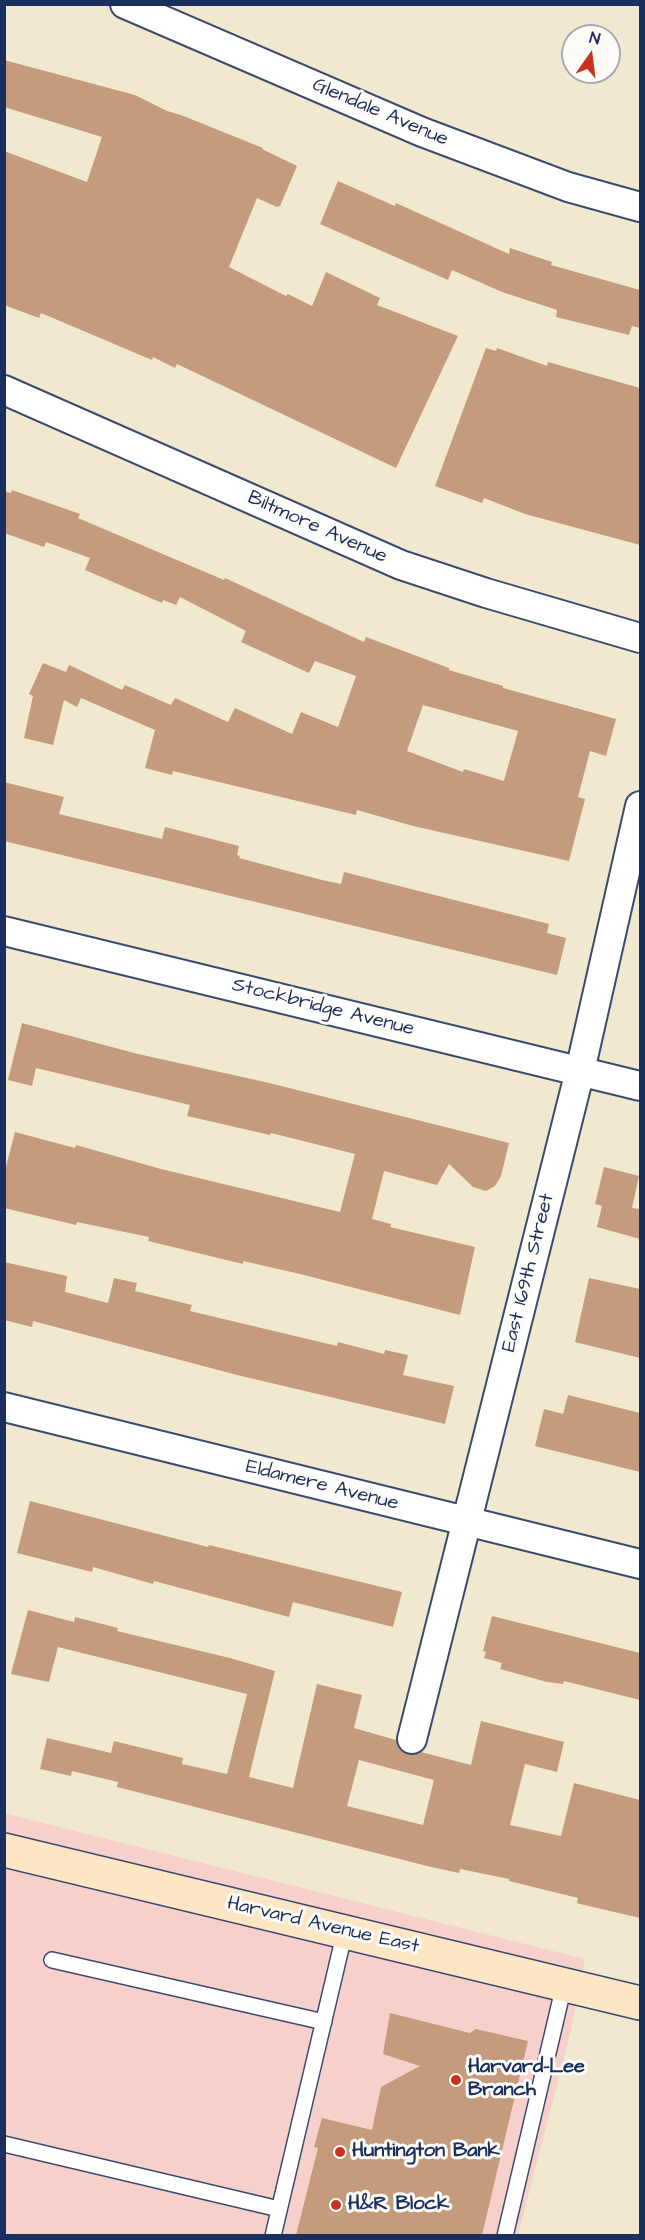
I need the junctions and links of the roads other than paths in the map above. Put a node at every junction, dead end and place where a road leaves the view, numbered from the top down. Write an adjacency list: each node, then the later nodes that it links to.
1 (125, 4): 2 (street, Glendale Avenue)
2 (640, 207)
3 (4, 390): 4 (street, Biltmore Avenue)
4 (640, 638)
5 (640, 806): 7 (street, East 169th Street)
6 (4, 931): 7 (street, Stockbridge Avenue)
7 (580, 1071): 8 (street, Stockbridge Avenue); 10 (street, East 169th Street)
8 (640, 1086)
9 (4, 1407): 10 (street, Eldamere Avenue)
10 (466, 1522): 11 (street, Eldamere Avenue); 12 (street, East 169th Street)
11 (640, 1564)
12 (412, 1739)
13 (4, 1850): 14 (main road, Harvard Avenue East)
14 (345, 1931): 16 (main road, Harvard Avenue East); 18 (lane)
15 (52, 1960): 18 (lane)
16 (564, 1985): 17 (main road, Harvard Avenue East); 22 (lane)
17 (640, 2003)
18 (324, 2022): 20 (lane)
19 (4, 2144): 20 (lane)
20 (279, 2209): 21 (lane)
21 (273, 2235)
22 (505, 2235)

